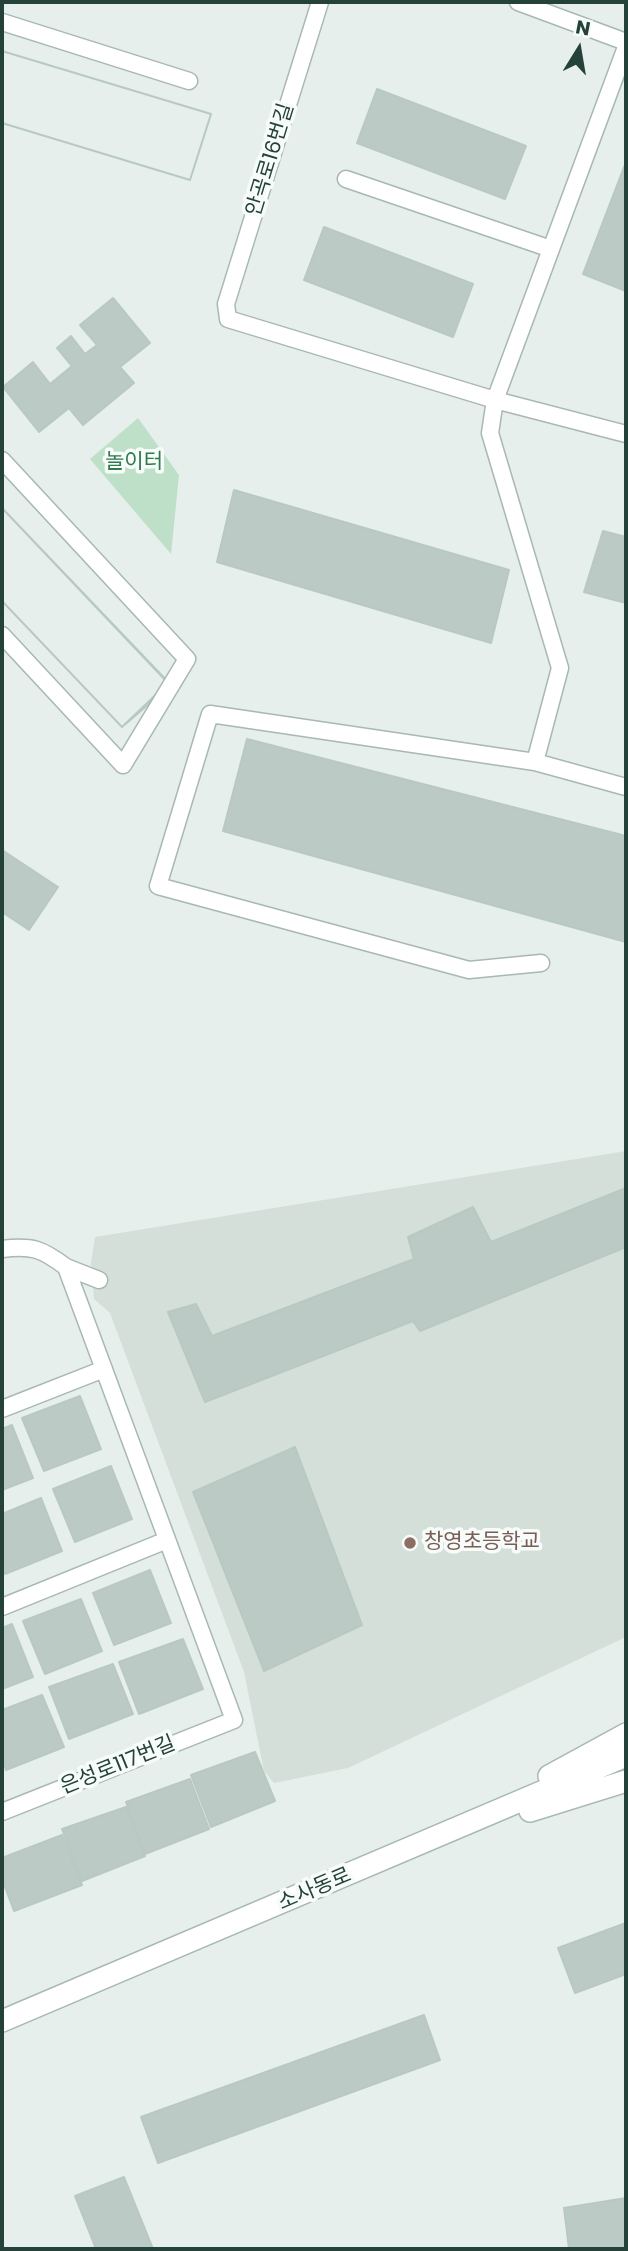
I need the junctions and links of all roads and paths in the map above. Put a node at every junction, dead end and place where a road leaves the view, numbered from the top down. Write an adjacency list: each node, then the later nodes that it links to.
1 (320, 2): 9 (lane, 안곡로16번길)
2 (518, 2): 4 (lane)
3 (2, 22): 5 (lane)
4 (626, 45): 6 (lane)
5 (189, 81)
6 (619, 90): 8 (lane)
7 (346, 179): 8 (lane)
8 (551, 249): 9 (lane)
9 (495, 400): 10 (lane); 13 (lane)
10 (626, 434)
11 (2, 460): 12 (lane)
12 (2, 635)
13 (535, 762): 14 (lane); 15 (lane)
14 (626, 787)
15 (541, 963)
16 (2, 1248): 17 (lane)
17 (66, 1267): 18 (lane); 19 (lane)
18 (99, 1280)
19 (104, 1369): 20 (lane); 21 (lane)
20 (2, 1409)
21 (167, 1540): 22 (lane); 26 (lane, 은성로117번길)
22 (2, 1607)
23 (626, 1734): 27 (street)
24 (626, 1756): 27 (street, 소사동로)
25 (626, 1781): 27 (street)
26 (2, 1812)
27 (428, 1843): 28 (street, 소사동로)
28 (2, 2021)

